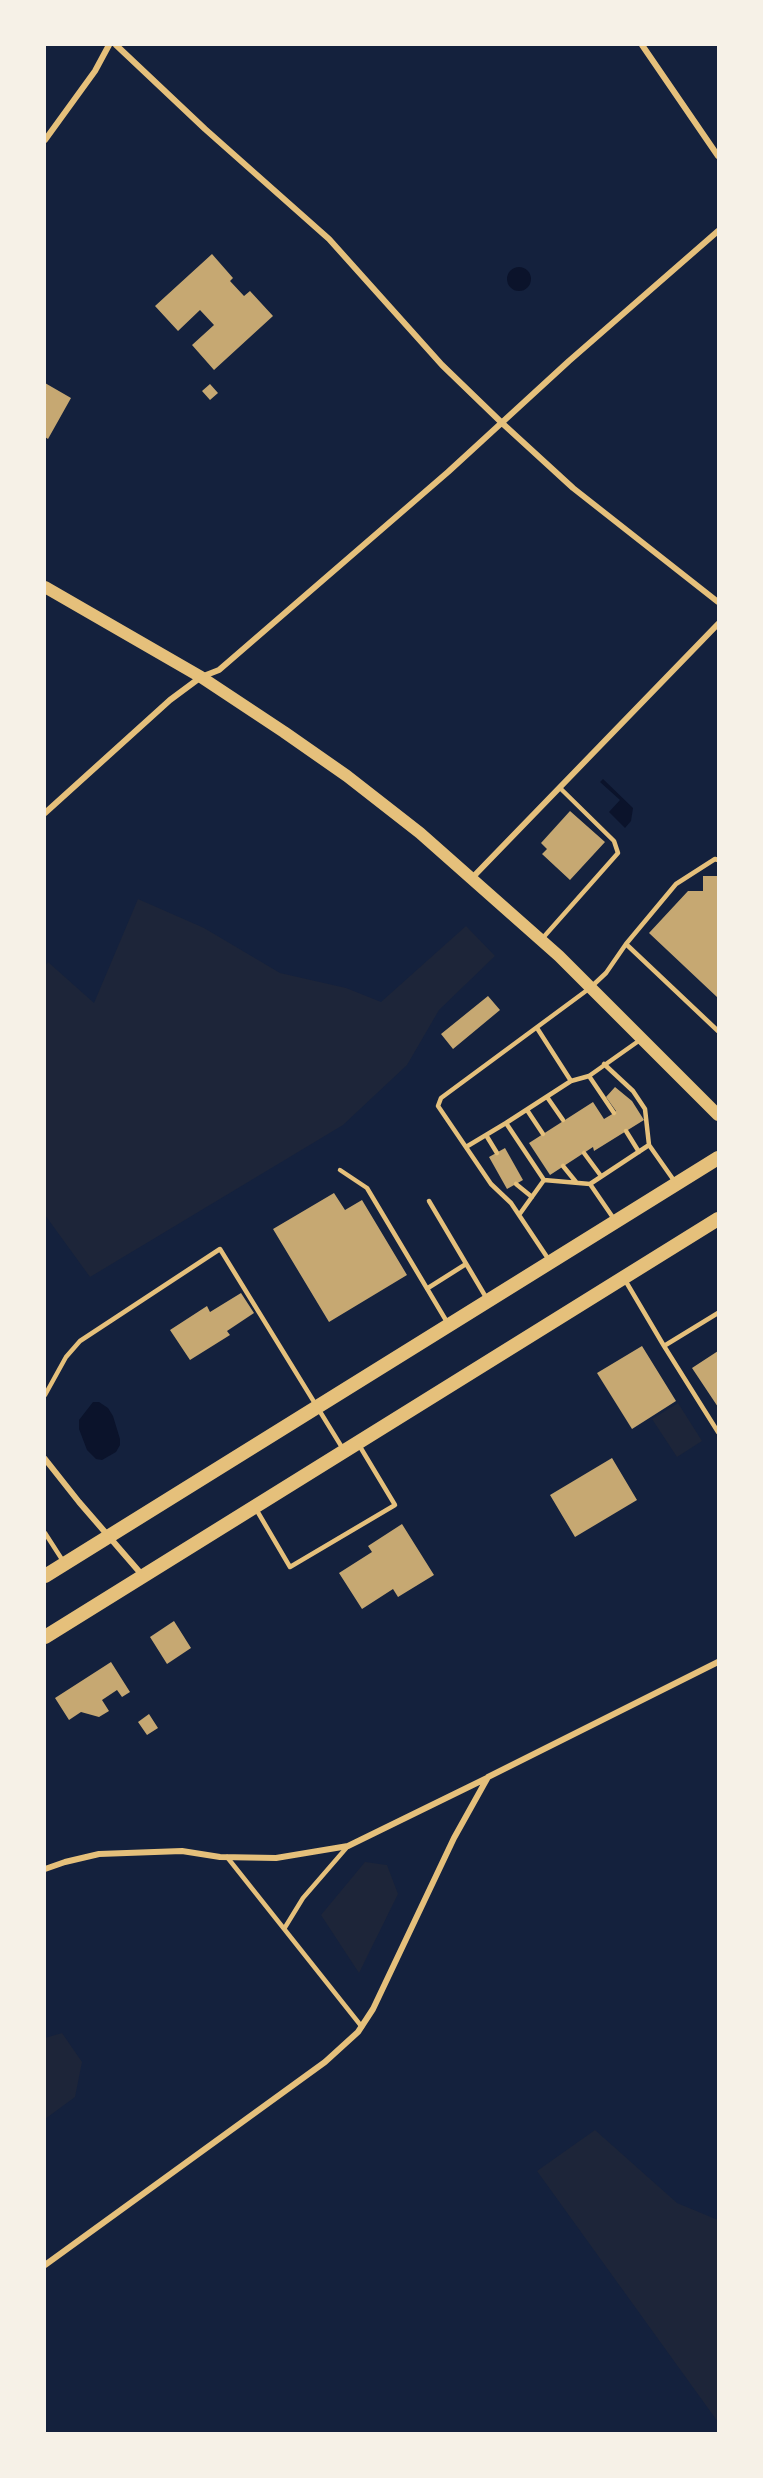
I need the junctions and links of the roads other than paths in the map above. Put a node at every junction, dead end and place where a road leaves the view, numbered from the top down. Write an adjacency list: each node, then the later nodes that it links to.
1 (109, 45): 5 (street)
2 (116, 45): 9 (street)
3 (642, 45): 7 (street)
4 (45, 123): 5 (street)
5 (52, 130): 6 (street)
6 (45, 140)
7 (718, 156)
8 (718, 231): 9 (street)
9 (501, 423): 11 (street); 13 (street)
10 (45, 587): 13 (main road)
11 (718, 602)
12 (718, 624): 14 (street)
13 (201, 677): 15 (street); 17 (main road)
14 (560, 788): 17 (street); 18 (lane)
15 (45, 813)
16 (718, 860): 19 (lane)
17 (472, 878): 18 (main road)
18 (540, 940): 20 (main road)
19 (626, 944): 20 (lane); 22 (lane)
20 (590, 988): 21 (lane); 23 (main road)
21 (537, 1028): 26 (lane); 37 (lane)
22 (718, 1031)
23 (642, 1039): 24 (lane); 30 (main road)
24 (604, 1064): 25 (lane); 36 (lane)
25 (589, 1076): 26 (lane); 29 (lane)
26 (571, 1081): 27 (lane)
27 (547, 1096): 28 (lane); 31 (lane)
28 (527, 1110): 32 (lane); 34 (lane)
29 (614, 1113)
30 (718, 1115)
31 (563, 1120)
32 (506, 1124): 35 (lane); 45 (lane)
33 (626, 1131): 38 (lane)
34 (543, 1134)
35 (486, 1136): 37 (lane); 39 (lane)
36 (649, 1145): 38 (lane); 49 (lane)
37 (465, 1147): 52 (lane)
38 (639, 1152): 44 (lane)
39 (496, 1153)
40 (584, 1153): 44 (lane)
41 (718, 1158): 49 (main road)
42 (563, 1166): 46 (lane)
43 (340, 1170): 58 (lane)
44 (601, 1176): 48 (lane)
45 (544, 1180): 46 (lane); 50 (lane)
46 (576, 1182): 48 (lane)
47 (516, 1184): 50 (lane)
48 (590, 1184): 54 (lane)
49 (676, 1184): 54 (main road)
50 (532, 1197): 52 (lane)
51 (429, 1200): 56 (lane)
52 (519, 1215): 55 (lane)
53 (718, 1219): 57 (main road)
54 (616, 1222): 55 (main road)
55 (550, 1262): 59 (main road)
56 (466, 1264): 58 (lane); 59 (lane)
57 (624, 1278): 62 (lane); 66 (main road)
58 (428, 1288): 61 (lane)
59 (489, 1301): 61 (main road)
60 (718, 1314): 62 (lane)
61 (449, 1325): 64 (main road)
62 (664, 1346): 65 (lane)
63 (45, 1395): 64 (lane)
64 (318, 1407): 67 (lane); 71 (main road)
65 (718, 1432)
66 (358, 1443): 67 (main road); 69 (lane)
67 (344, 1451): 69 (main road)
68 (45, 1459): 71 (street)
69 (255, 1507): 74 (main road)
70 (45, 1533): 72 (lane)
71 (109, 1537): 72 (main road); 74 (street)
72 (65, 1564): 73 (main road)
73 (45, 1576)
74 (143, 1576): 75 (main road)
75 (45, 1637)
76 (718, 1662): 77 (street)
77 (488, 1777): 78 (street); 82 (street)
78 (348, 1846): 79 (street); 81 (lane)
79 (227, 1857): 80 (street); 81 (lane)
80 (45, 1869)
81 (284, 1929): 82 (lane)
82 (362, 2027): 83 (street)
83 (45, 2265)

